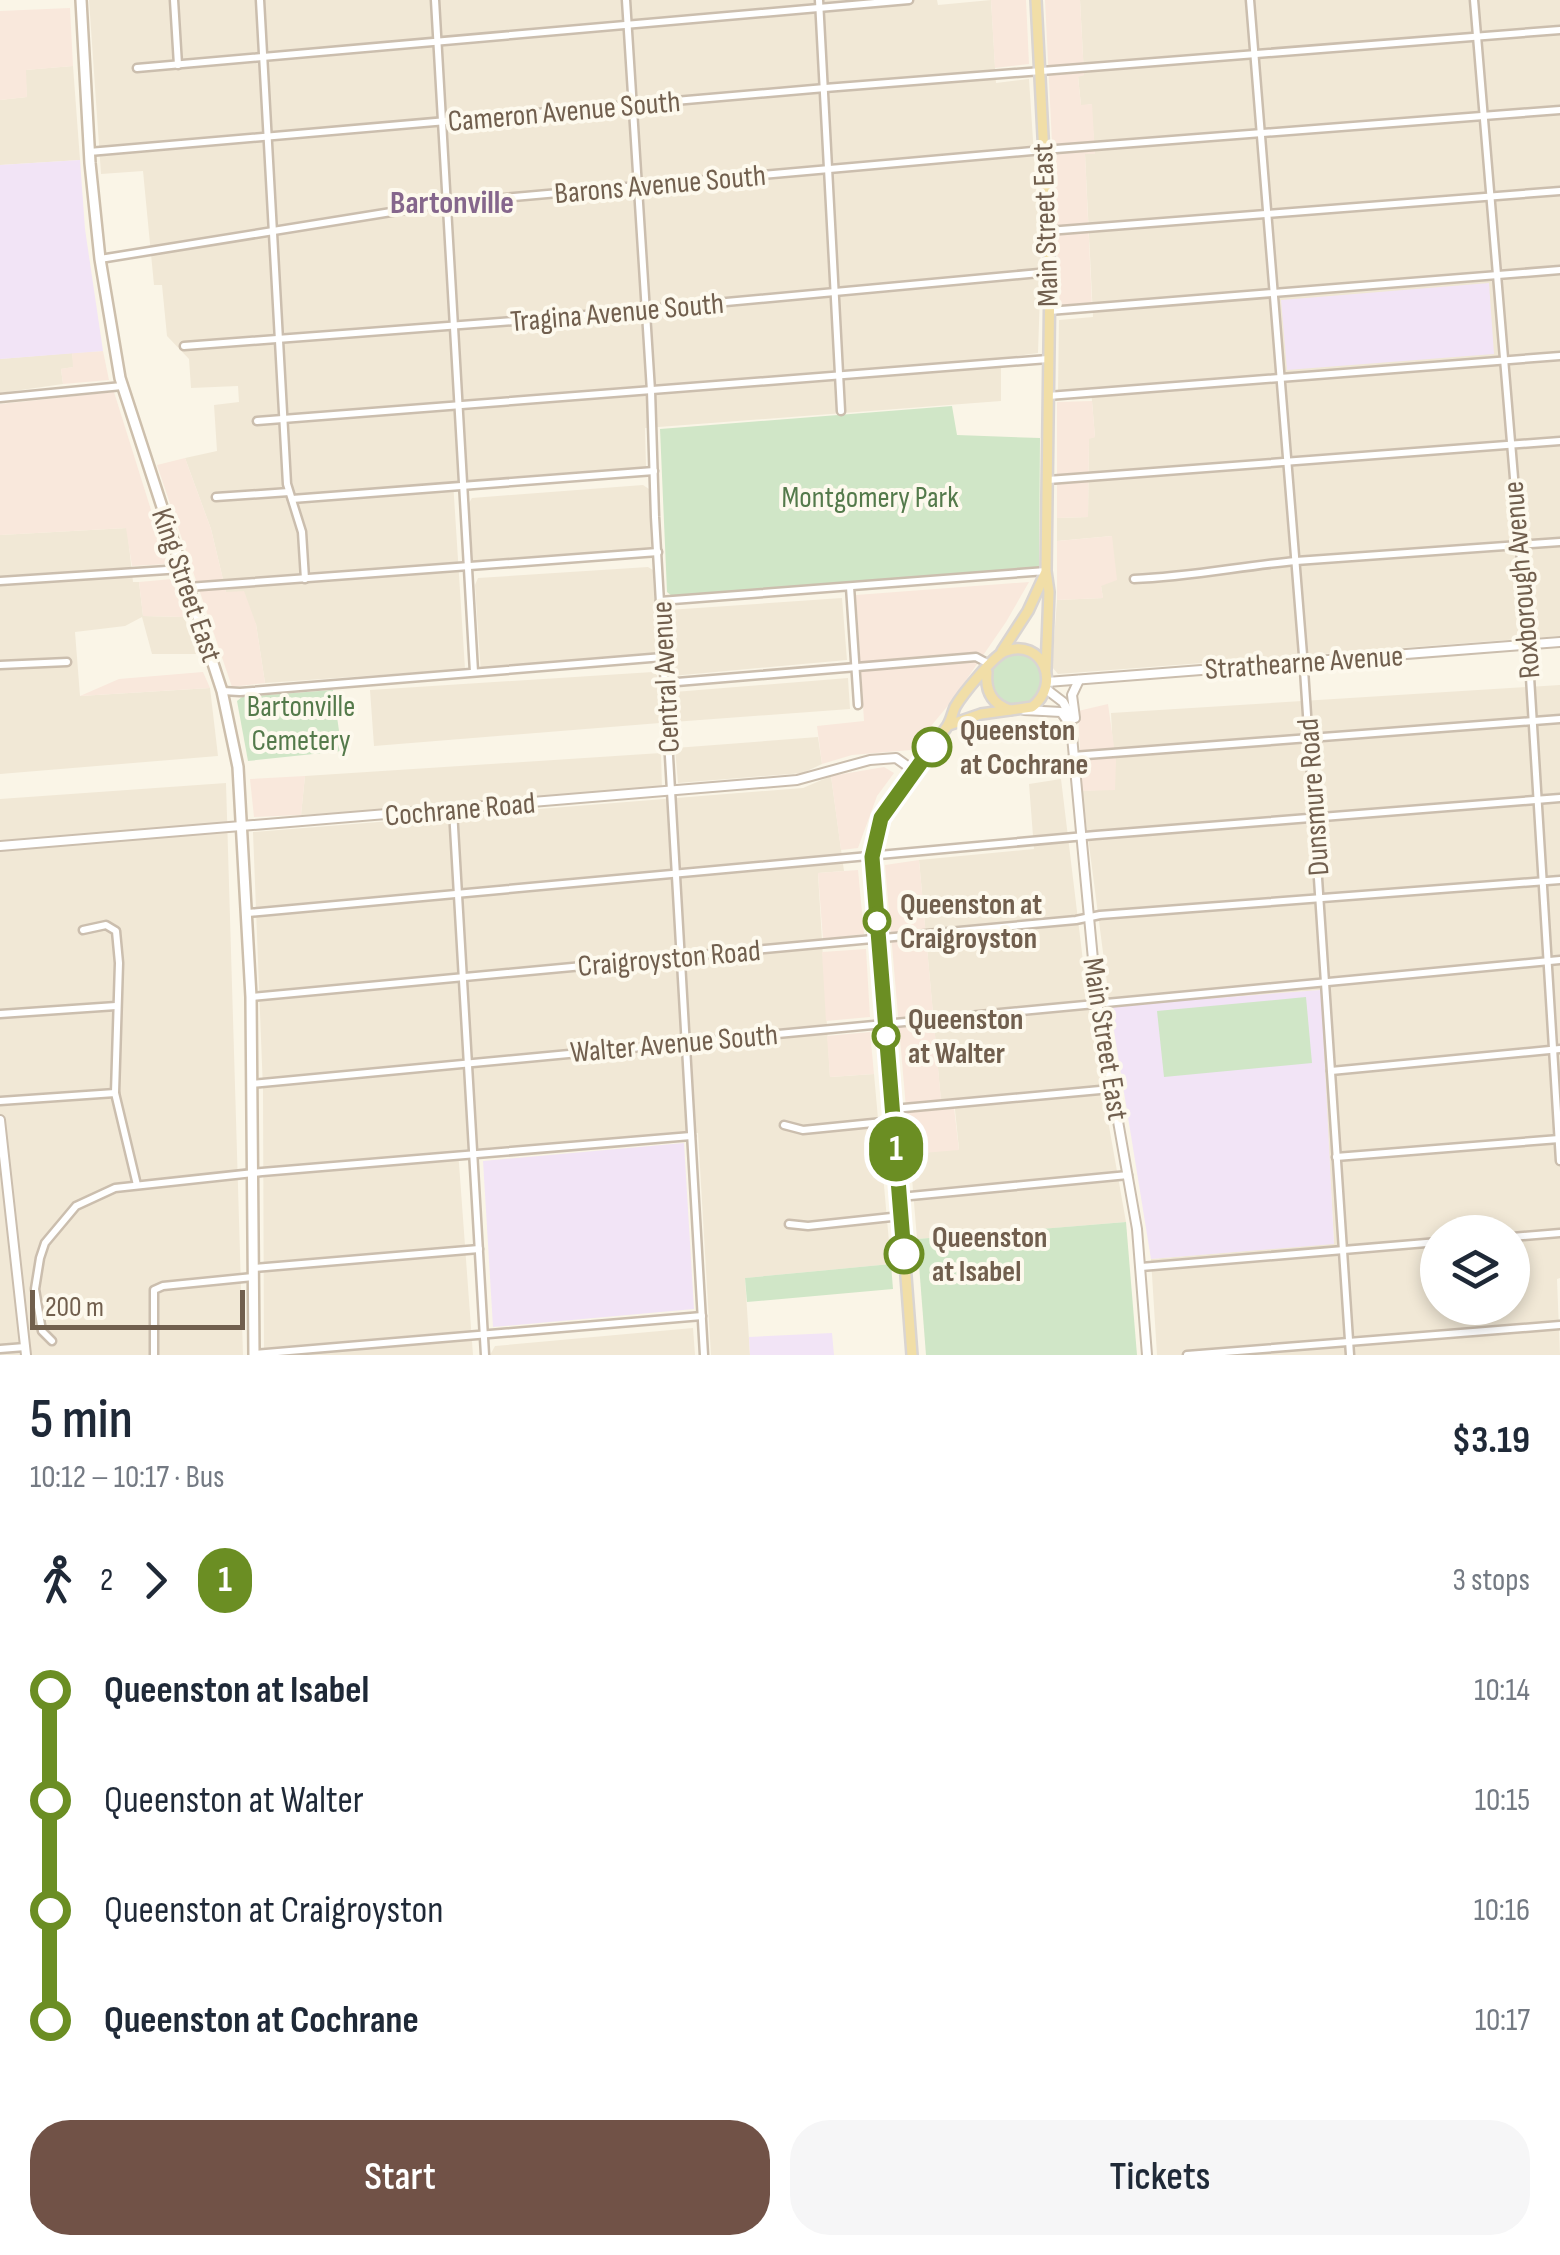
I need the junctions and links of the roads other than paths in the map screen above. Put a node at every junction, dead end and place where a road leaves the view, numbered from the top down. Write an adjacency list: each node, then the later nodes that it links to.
1 (81, 0): 28 (main road, King Street East)
2 (174, 0): 17 (street)
3 (260, 0): 16 (street)
4 (436, 0): 14 (street)
5 (626, 0): 11 (street, Central Avenue)
6 (908, 0): 10 (street)
7 (1036, 0): 19 (main road, Main Street East)
8 (1250, 0): 15 (street, Dunsmure Road)
9 (1474, 0): 13 (street, Roxborough Avenue)
10 (819, 4): 11 (street); 20 (street)
11 (628, 26): 14 (street); 21 (street, Central Avenue)
12 (1560, 30): 13 (street, Cameron Avenue South)
13 (1477, 36): 15 (street, Cameron Avenue South); 23 (street, Roxborough Avenue)
14 (438, 42): 16 (street); 24 (street)
15 (1254, 54): 19 (street, Cameron Avenue South); 25 (street, Dunsmure Road)
16 (264, 58): 17 (street); 26 (street)
17 (178, 65): 18 (street)
18 (138, 68)
19 (1039, 71): 20 (street, Cameron Avenue South); 27 (main road, Main Street East)
20 (825, 88): 21 (street, Cameron Avenue South); 29 (street)
21 (632, 105): 24 (street, Cameron Avenue South); 30 (street, Central Avenue)
22 (1560, 110): 23 (street, Barons Avenue South)
23 (1483, 116): 25 (street, Barons Avenue South); 32 (street, Roxborough Avenue)
24 (442, 122): 26 (street, Cameron Avenue South); 33 (street)
25 (1260, 134): 27 (street, Barons Avenue South); 34 (street, Dunsmure Road)
26 (268, 136): 28 (street, Cameron Avenue South); 35 (street)
27 (1043, 150): 29 (street, Barons Avenue South); 36 (main road, Main Street East)
28 (89, 152): 37 (main road, King Street East)
29 (830, 169): 30 (street, Barons Avenue South); 41 (street)
30 (636, 186): 33 (street, Barons Avenue South); 43 (street, Central Avenue)
31 (1560, 192): 32 (street)
32 (1490, 197): 34 (street); 40 (street, Roxborough Avenue)
33 (447, 203): 35 (street, Barons Avenue South); 45 (street)
34 (1266, 214): 36 (street); 42 (street, Dunsmure Road)
35 (274, 231): 37 (street, Barons Avenue South); 46 (street)
36 (1048, 231): 39 (main road, Main Street East)
37 (100, 259): 53 (main road, King Street East)
38 (1560, 270): 40 (street)
39 (1050, 272): 41 (street, Tragina Avenue South); 44 (main road, Main Street East)
40 (1496, 275): 42 (street); 50 (street, Roxborough Avenue)
41 (836, 292): 43 (street, Tragina Avenue South); 51 (street)
42 (1272, 294): 44 (street); 52 (street, Dunsmure Road)
43 (644, 310): 45 (street, Tragina Avenue South); 54 (street, Central Avenue)
44 (1049, 312): 49 (main road, Main Street East)
45 (454, 326): 46 (street, Tragina Avenue South); 57 (street)
46 (279, 339): 47 (street, Tragina Avenue South); 59 (street)
47 (184, 346)
48 (1560, 356): 50 (street)
49 (1048, 359): 51 (street); 55 (main road, Main Street East)
50 (1504, 360): 52 (street); 62 (street, Roxborough Avenue)
51 (840, 374): 54 (street); 58 (street)
52 (1280, 378): 55 (street); 63 (street, Dunsmure Road)
53 (122, 386): 56 (street); 74 (main road, King Street East)
54 (651, 391): 57 (street); 64 (street, Central Avenue)
55 (1048, 396): 65 (main road, Main Street East)
56 (0, 398)
57 (458, 406): 59 (street); 66 (street)
58 (841, 411)
59 (283, 420): 60 (street); 67 (street)
60 (258, 421)
61 (1560, 441): 62 (street)
62 (1510, 445): 63 (street); 70 (street, Roxborough Avenue)
63 (1288, 462): 65 (street); 72 (street, Dunsmure Road)
64 (654, 471): 66 (street); 71 (street, Central Avenue)
65 (1048, 480): 75 (main road, Main Street East)
66 (463, 486): 67 (street); 73 (street)
67 (290, 495): 68 (street); 76 (street)
68 (216, 497)
69 (1560, 542): 70 (street)
70 (1518, 545): 72 (street); 83 (street, Roxborough Avenue)
71 (658, 552): 73 (street); 81 (street, Central Avenue)
72 (1296, 561): 77 (street); 87 (street, Dunsmure Road)
73 (468, 568): 76 (street); 92 (street)
74 (182, 569): 78 (street); 79 (main road, King Street East)
75 (1046, 571): 80 (street); 84 (main road, Main Street East); 91 (main road, Main Street East)
76 (304, 578): 79 (street)
77 (1134, 579)
78 (0, 581)
79 (188, 587): 96 (main road, King Street East)
80 (850, 587): 81 (street); 90 (street)
81 (660, 602): 85 (street, Central Avenue)
82 (1560, 642): 83 (street, Strathearne Avenue)
83 (1528, 645): 87 (street, Strathearne Avenue); 101 (street, Roxborough Avenue)
84 (1001, 652): 89 (main road); 91 (main road)
85 (663, 657): 92 (street); 94 (street, Central Avenue)
86 (66, 662): 88 (street)
87 (1303, 662): 93 (street, Strathearne Avenue); 104 (street, Dunsmure Road)
88 (0, 666)
89 (988, 667): 90 (street); 98 (main road); 102 (main road)
90 (855, 669): 94 (street); 97 (street)
91 (1046, 669): 95 (main road)
92 (474, 672): 96 (street)
93 (1079, 680): 95 (street, Strathearne Avenue); 103 (street)
94 (665, 683): 107 (street, Central Avenue)
95 (1047, 685): 99 (main road); 103 (street, Main Street East)
96 (222, 690): 112 (main road, King Street East)
97 (858, 705)
98 (1011, 710): 99 (main road); 102 (main road)
99 (1024, 710): 103 (street)
100 (1560, 719): 101 (street)
101 (1532, 722): 104 (street); 109 (street, Roxborough Avenue)
102 (949, 726): 106 (main road)
103 (1070, 728): 105 (street, Main Street East)
104 (1309, 739): 105 (street); 111 (street, Dunsmure Road)
105 (1073, 756): 113 (street, Main Street East)
106 (913, 770): 107 (street, Cochrane Road); 115 (main road)
107 (671, 790): 110 (street, Cochrane Road); 116 (street, Central Avenue)
108 (1560, 798): 109 (street)
109 (1537, 800): 111 (street); 118 (street, Roxborough Avenue)
110 (453, 810): 112 (street, Cochrane Road); 119 (street)
111 (1314, 818): 113 (street); 120 (street, Dunsmure Road)
112 (242, 826): 114 (street, Cochrane Road); 121 (main road, King Street East)
113 (1082, 838): 115 (street); 122 (street, Main Street East)
114 (0, 846)
115 (872, 857): 116 (street); 124 (main road)
116 (678, 874): 119 (street); 125 (street, Central Avenue)
117 (1560, 880): 118 (street, Craigroyston Road)
118 (1544, 882): 120 (street, Craigroyston Road); 127 (street, Roxborough Avenue)
119 (458, 892): 121 (street); 128 (street)
120 (1320, 898): 122 (street, Craigroyston Road); 129 (street, Dunsmure Road)
121 (248, 913): 130 (main road, King Street East)
122 (1087, 918): 124 (street, Craigroyston Road); 131 (street, Main Street East)
123 (83, 930): 132 (street)
124 (878, 939): 125 (street, Craigroyston Road); 134 (main road)
125 (682, 957): 128 (street, Craigroyston Road); 135 (street, Central Avenue)
126 (1560, 960): 127 (street, Walter Avenue South)
127 (1547, 962): 129 (street, Walter Avenue South); 136 (street, Roxborough Avenue)
128 (463, 978): 130 (street, Craigroyston Road); 137 (street)
129 (1325, 981): 131 (street, Walter Avenue South); 138 (street, Dunsmure Road)
130 (251, 997): 139 (main road, King Street East)
131 (1097, 1002): 134 (street, Walter Avenue South); 140 (street, Main Street East)
132 (116, 1006): 133 (street); 141 (street)
133 (0, 1014)
134 (885, 1022): 135 (street, Walter Avenue South); 143 (main road)
135 (686, 1042): 137 (street, Walter Avenue South); 147 (street, Central Avenue)
136 (1556, 1049): 138 (street); 148 (street, Roxborough Avenue)
137 (468, 1063): 139 (street, Walter Avenue South); 150 (street)
138 (1330, 1071): 151 (street, Dunsmure Road)
139 (251, 1084): 153 (main road, King Street East)
140 (1111, 1089): 143 (street); 154 (street, Main Street East)
141 (115, 1093): 142 (street); 155 (street)
142 (0, 1102)
143 (892, 1110): 145 (main road)
144 (0, 1120): 149 (street)
145 (893, 1121): 146 (street); 156 (main road)
146 (784, 1125)
147 (691, 1136): 150 (street); 166 (street, Central Avenue)
148 (1559, 1139): 151 (street); 152 (street, Roxborough Avenue)
149 (1, 1147): 172 (street)
150 (474, 1155): 153 (street); 162 (street)
151 (1336, 1157): 163 (street, Dunsmure Road)
152 (1560, 1161)
153 (254, 1174): 155 (street); 165 (main road, King Street East)
154 (1128, 1175): 156 (street); 164 (street, Main Street East)
155 (136, 1185): 169 (street)
156 (900, 1197): 157 (main road)
157 (901, 1216): 158 (street); 177 (main road)
158 (790, 1224)
159 (1560, 1233): 160 (street)
160 (1530, 1236)
161 (1420, 1244): 163 (street)
162 (479, 1249): 165 (street); 168 (street)
163 (1344, 1250): 164 (street); 170 (street, Dunsmure Road)
164 (1141, 1267): 178 (street, Main Street East)
165 (254, 1273): 173 (main road, King Street East); 174 (street)
166 (702, 1316): 168 (street); 176 (street, Central Avenue)
167 (1560, 1325): 170 (street)
168 (484, 1334): 173 (street); 175 (street)
169 (52, 1341)
170 (1349, 1342): 179 (street); 180 (street, Dunsmure Road)
171 (0, 1349): 172 (street)
172 (26, 1351)
173 (254, 1354)
174 (154, 1355)
175 (486, 1355)
176 (704, 1355)
177 (912, 1355)
178 (1147, 1355)
179 (1187, 1355)
180 (1350, 1355)

